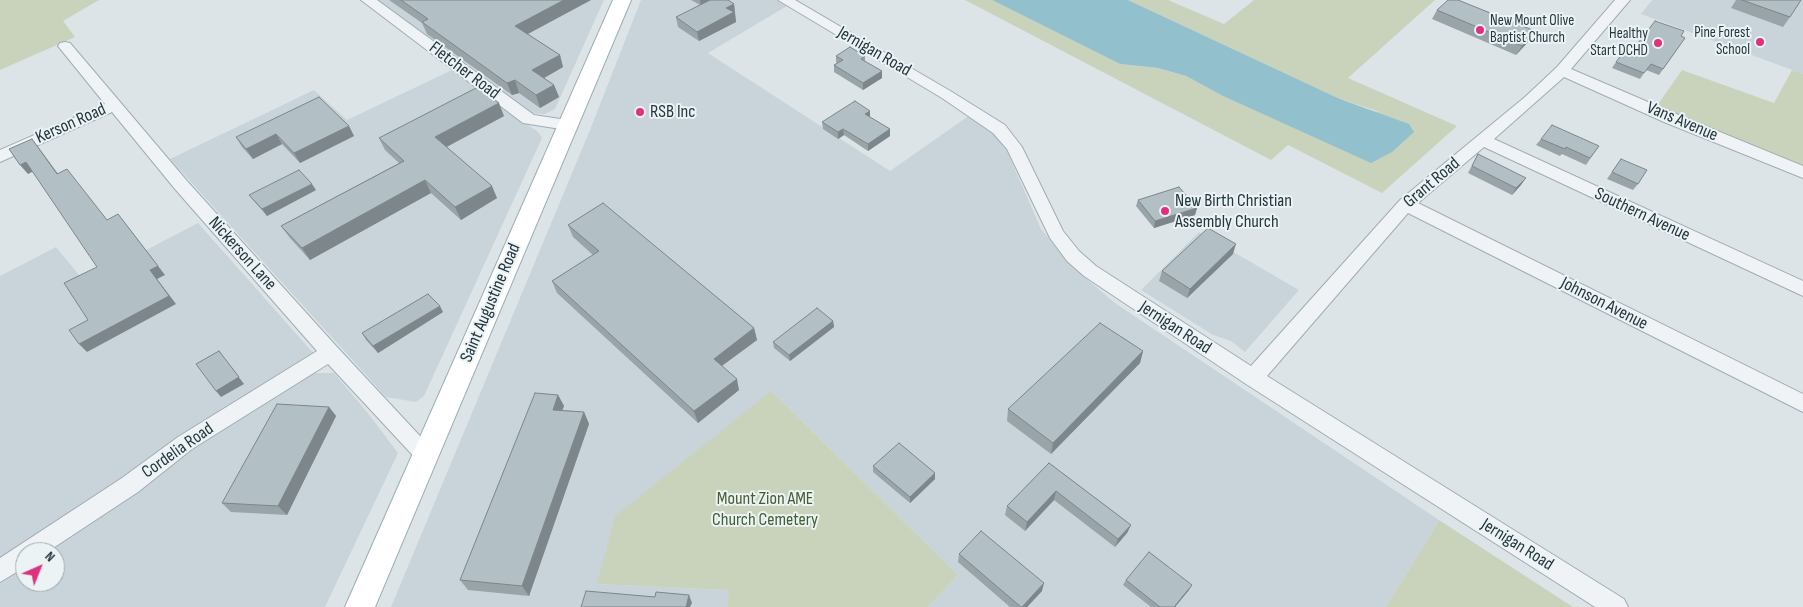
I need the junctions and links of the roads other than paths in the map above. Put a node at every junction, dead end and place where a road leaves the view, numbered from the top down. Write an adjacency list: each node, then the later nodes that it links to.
1 (368, 0): 8 (street, Fletcher Road)
2 (622, 0): 8 (main road, Saint Augustine Road)
3 (785, 0): 15 (street, Jernigan Road)
4 (1624, 0): 6 (street, Grant Road)
5 (65, 46): 7 (street, Nickerson Lane)
6 (1562, 70): 9 (street, Grant Road); 11 (street, Vans Avenue)
7 (115, 105): 10 (street, Kerson Road); 14 (street, Nickerson Lane)
8 (567, 125): 17 (main road, Saint Augustine Road)
9 (1482, 140): 12 (street, Grant Road); 13 (street, Southern Avenue)
10 (0, 156)
11 (1803, 172)
12 (1406, 204): 15 (street, Grant Road); 16 (street, Johnson Avenue)
13 (1803, 289)
14 (330, 353): 17 (street, Nickerson Lane); 18 (street, Cordelia Road)
15 (1253, 378): 22 (street, Jernigan Road)
16 (1803, 404)
17 (426, 456): 21 (main road, Saint Augustine Road)
18 (43, 542)
19 (15, 561): 20 (street)
20 (0, 571)
21 (360, 607)
22 (1616, 607)

